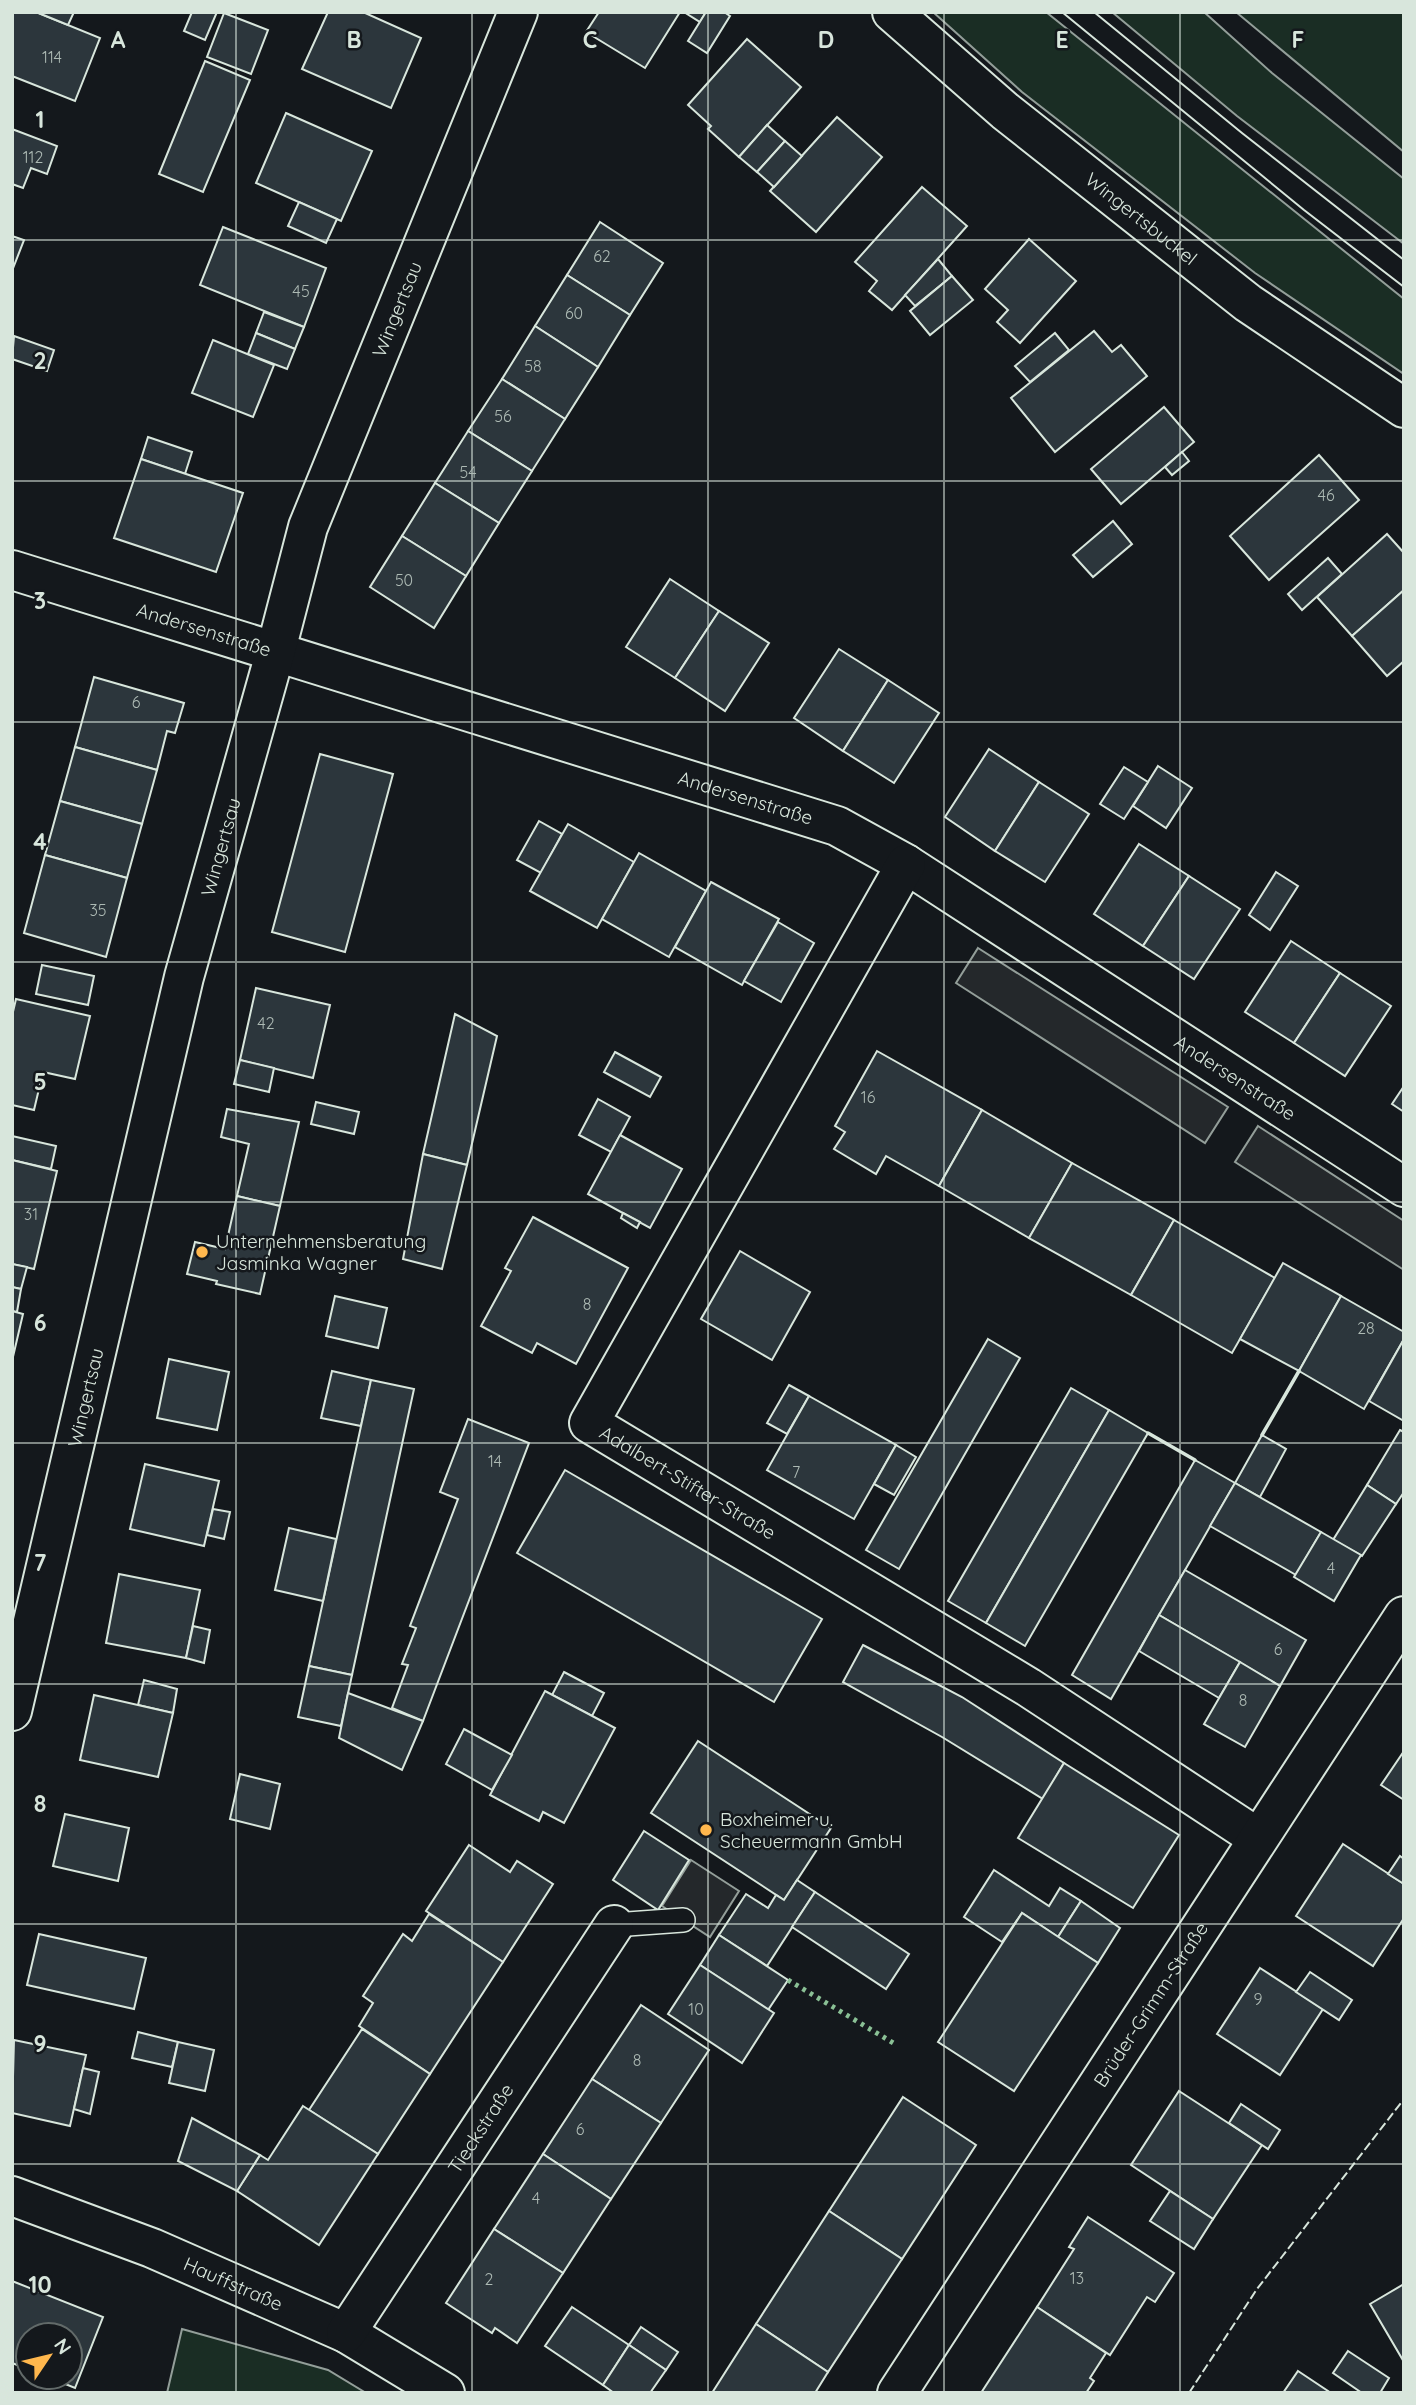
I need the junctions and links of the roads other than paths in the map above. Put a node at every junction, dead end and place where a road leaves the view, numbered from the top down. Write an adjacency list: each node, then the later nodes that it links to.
1 (518, 12): 5 (street, Wingertsau)
2 (892, 12): 3 (street, Wingertsbuckel)
3 (1404, 408)
4 (12, 570): 5 (street, Andersenstraße)
5 (276, 650): 6 (street, Andersenstraße); 9 (street, Wingertsau)
6 (906, 864): 7 (street, Andersenstraße); 10 (street, Adalbert-Stifter-Straße)
7 (1404, 1187)
8 (1404, 1616): 10 (street, Brüder-Grimm-Straße)
9 (12, 1711)
10 (1258, 1838): 16 (street, Brüder-Grimm-Straße)
11 (684, 1920): 12 (lane)
12 (614, 1925): 14 (street, Tieckstraße)
13 (12, 2196): 14 (street, Hauffstraße)
14 (345, 2333): 15 (street, Hauffstraße)
15 (445, 2393)
16 (897, 2393)

